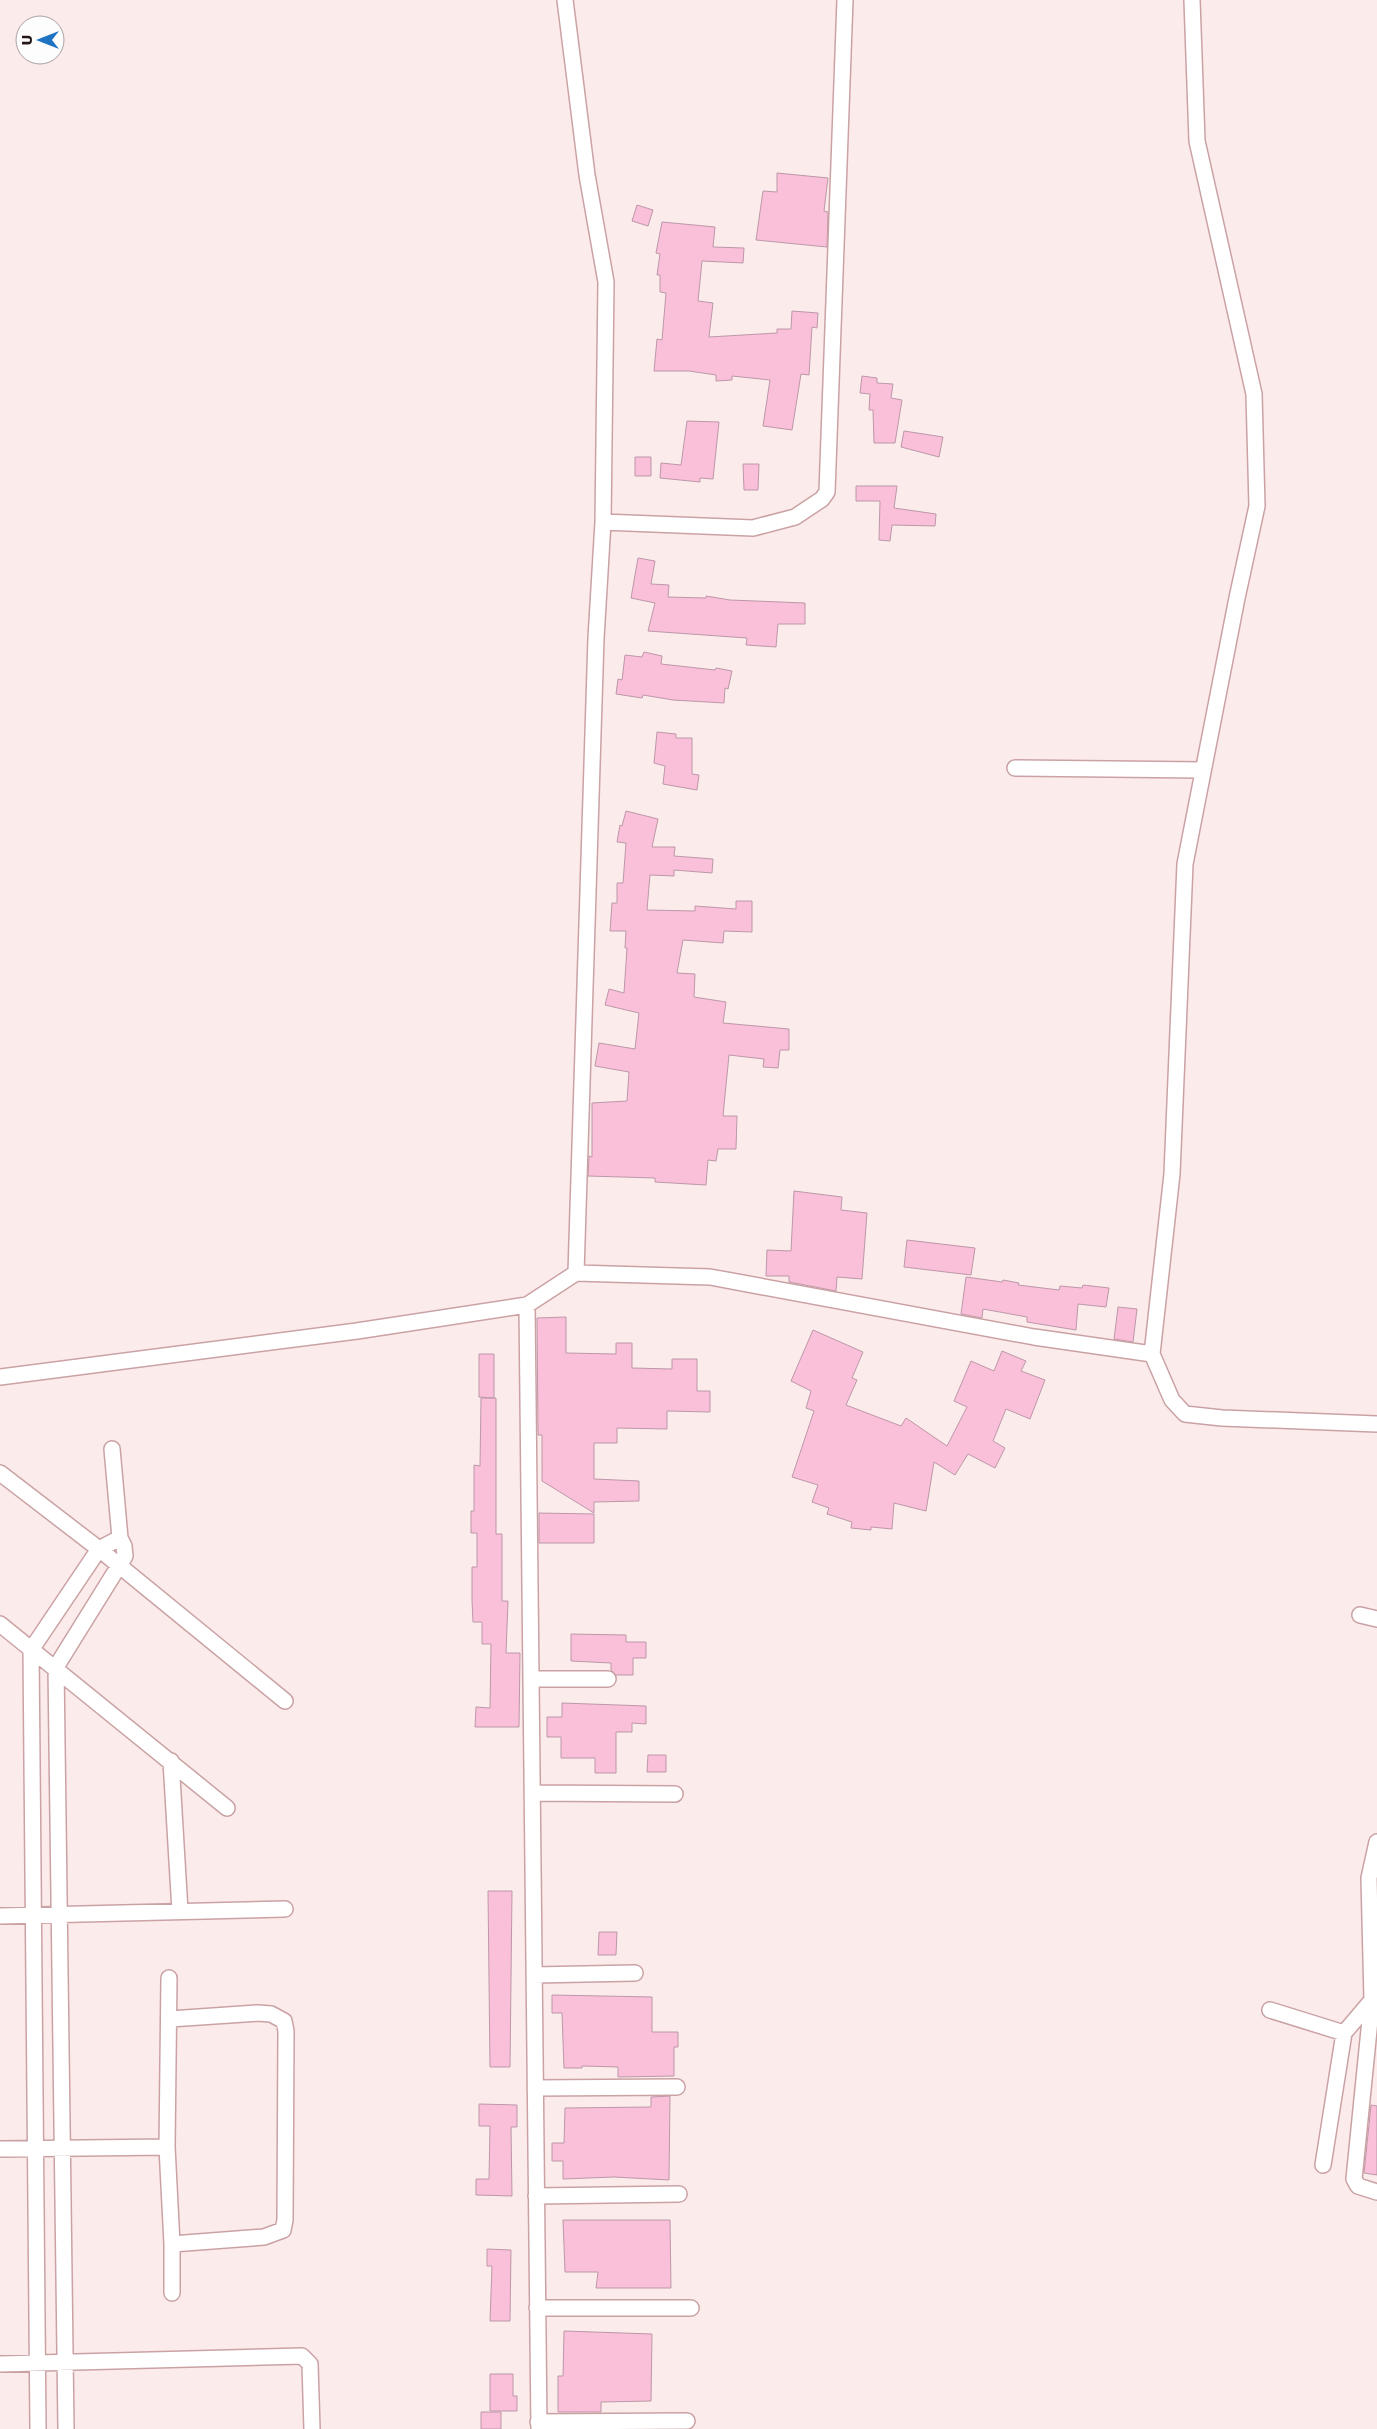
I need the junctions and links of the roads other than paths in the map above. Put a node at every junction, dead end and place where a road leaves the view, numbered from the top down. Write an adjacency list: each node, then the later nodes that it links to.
1 (565, 0): 4 (street)
2 (845, 0): 4 (street)
3 (1192, 0): 6 (street)
4 (603, 522): 7 (street)
5 (1016, 768): 6 (street)
6 (1203, 770): 9 (street)
7 (576, 1273): 8 (street); 9 (street)
8 (527, 1305): 10 (street); 22 (street)
9 (1152, 1354): 11 (street)
10 (0, 1377)
11 (1377, 1424)
12 (112, 1448): 14 (street)
13 (0, 1473): 15 (street)
14 (120, 1538): 15 (street); 16 (street)
15 (99, 1549): 16 (street); 20 (street)
16 (118, 1566): 21 (street); 24 (street)
17 (1360, 1614): 18 (street)
18 (1377, 1620)
19 (0, 1624): 20 (street)
20 (31, 1650): 21 (street); 34 (street)
21 (56, 1667): 25 (street); 32 (street)
22 (531, 1679): 23 (street); 26 (street)
23 (608, 1679)
24 (285, 1701)
25 (171, 1761): 28 (street); 31 (street)
26 (532, 1793): 27 (street); 36 (street)
27 (675, 1794)
28 (227, 1808)
29 (1377, 1842): 38 (street)
30 (285, 1909): 31 (street)
31 (180, 1911): 32 (street)
32 (59, 1915): 34 (street); 44 (street)
33 (0, 1916): 34 (street)
34 (33, 1916): 47 (street)
35 (635, 1973): 36 (street)
36 (534, 1974): 43 (street)
37 (169, 1978): 40 (street)
38 (1372, 2000): 41 (street); 49 (street)
39 (1270, 2010): 41 (street)
40 (170, 2020): 45 (street); 52 (street)
41 (1344, 2034): 48 (street)
42 (677, 2087): 43 (street)
43 (535, 2088): 51 (street)
44 (62, 2147): 45 (street); 47 (street); 56 (street)
45 (167, 2147): 52 (street)
46 (0, 2149): 47 (street)
47 (35, 2149): 57 (street)
48 (1323, 2165)
49 (1377, 2192)
50 (679, 2194): 51 (street)
51 (536, 2196): 54 (street)
52 (172, 2244): 53 (street)
53 (172, 2293)
54 (537, 2308): 55 (street); 60 (street)
55 (691, 2308)
56 (65, 2362): 57 (street); 62 (street); 63 (street)
57 (37, 2363): 58 (street); 61 (street)
58 (0, 2364)
59 (687, 2421): 60 (street)
60 (538, 2426)
61 (38, 2429)
62 (66, 2429)
63 (312, 2429)

